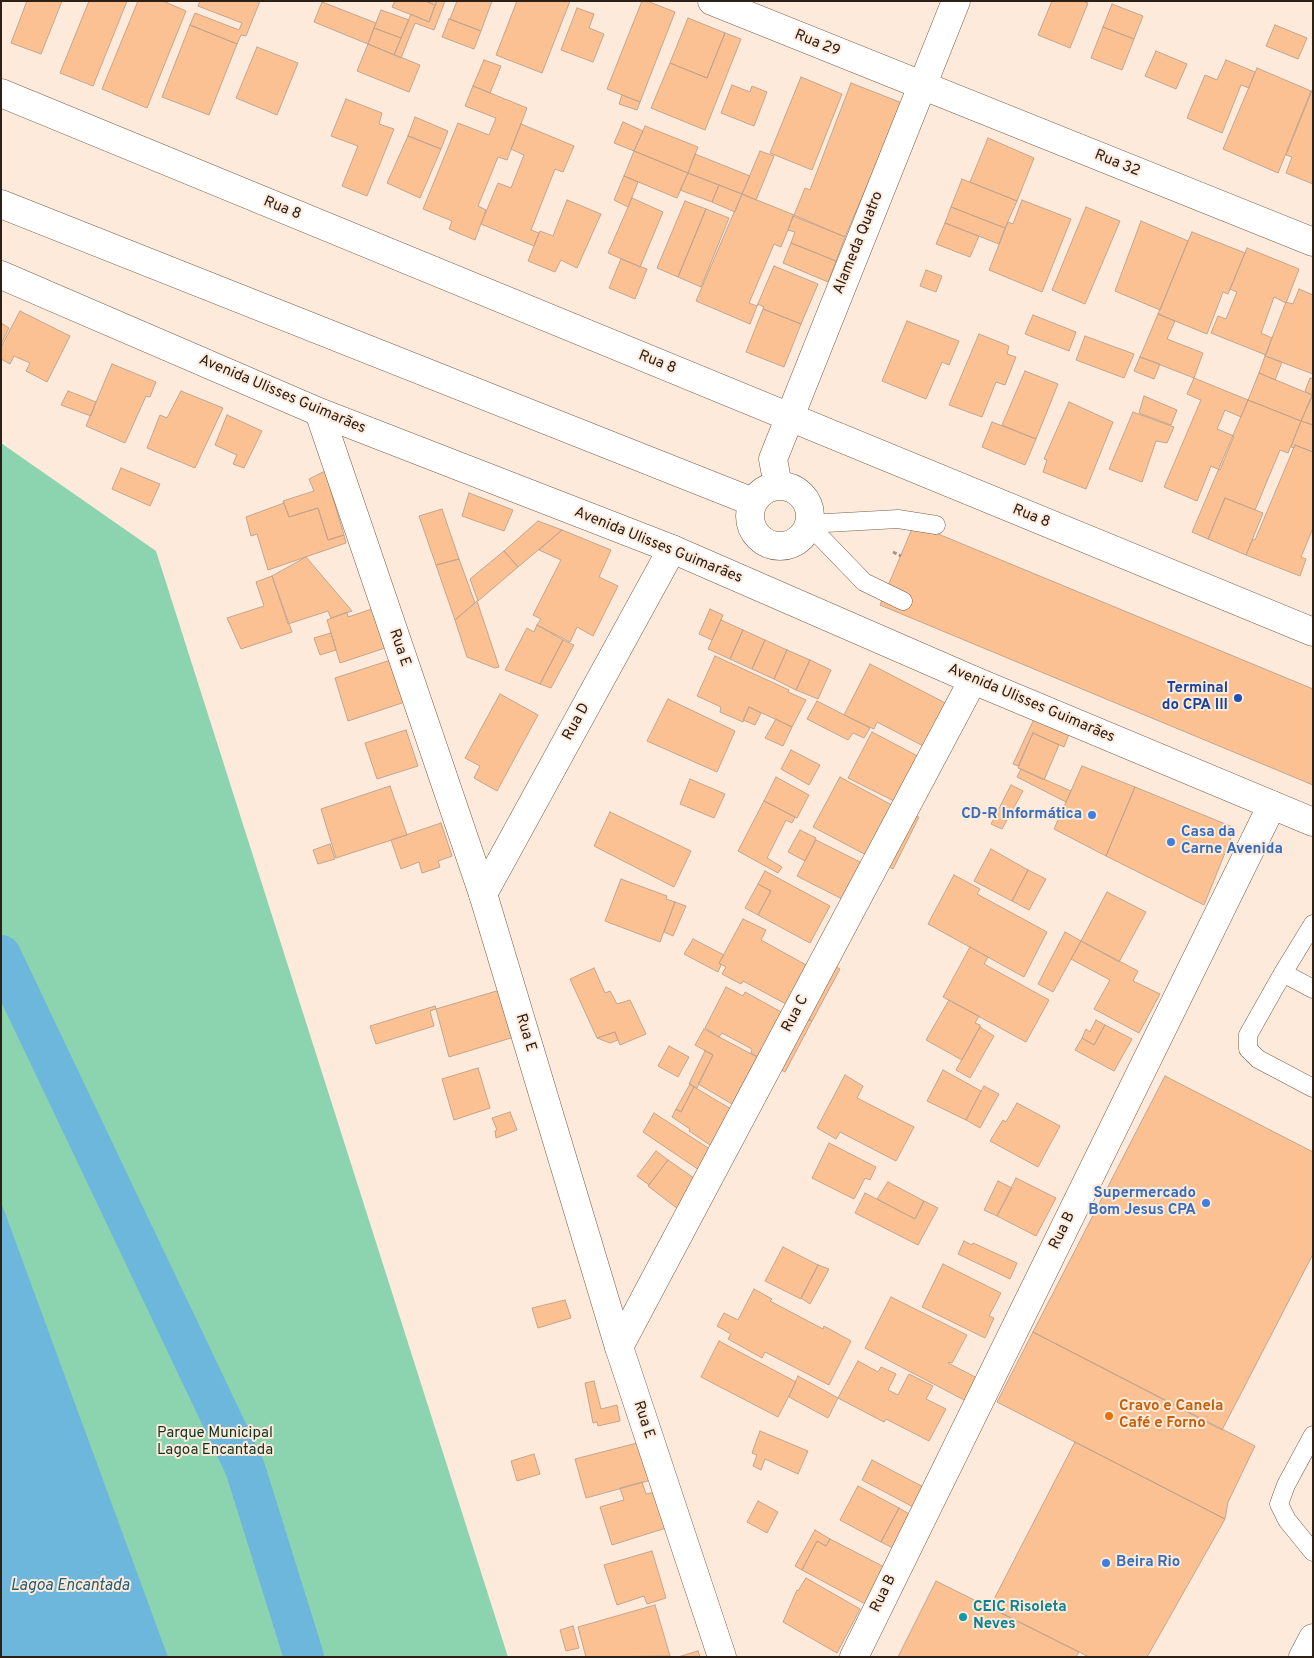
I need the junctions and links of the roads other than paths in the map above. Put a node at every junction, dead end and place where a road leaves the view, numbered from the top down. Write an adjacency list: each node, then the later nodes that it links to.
1 (712, 1): 3 (street, Rua 29)
2 (956, 1): 3 (street, Alameda Quatro)
3 (922, 86): 6 (street, Rua 32); 9 (street, Alameda Quatro)
4 (1, 93): 9 (street, Rua 8)
5 (1, 204): 11 (street)
6 (1313, 242)
7 (1, 275): 8 (street, Avenida Ulisses Guimarães)
8 (318, 412): 15 (street, Avenida Ulisses Guimarães); 22 (street, Rua E)
9 (789, 417): 10 (street, Alameda Quatro); 18 (street, Rua 8)
10 (778, 486): 11 (street); 12 (street)
11 (753, 502): 14 (street)
12 (808, 524): 13 (lane); 14 (street); 17 (lane)
13 (936, 524)
14 (763, 541): 16 (street)
15 (672, 549): 16 (street, Avenida Ulisses Guimarães); 22 (street, Rua D)
16 (745, 582): 19 (street, Avenida Ulisses Guimarães)
17 (903, 601)
18 (1313, 632)
19 (973, 680): 20 (street, Avenida Ulisses Guimarães); 27 (street, Rua C)
20 (1272, 805): 21 (street, Avenida Ulisses Guimarães); 32 (street, Rua B)
21 (1313, 822)
22 (483, 894): 27 (street, Rua E)
23 (1313, 924): 24 (lane)
24 (1283, 973): 25 (lane); 26 (lane)
25 (1313, 989)
26 (1313, 1088)
27 (619, 1347): 31 (street, Rua E)
28 (1313, 1435): 29 (lane)
29 (1313, 1552)
30 (1313, 1638): 33 (street)
31 (722, 1657)
32 (854, 1657)
33 (1303, 1657)

